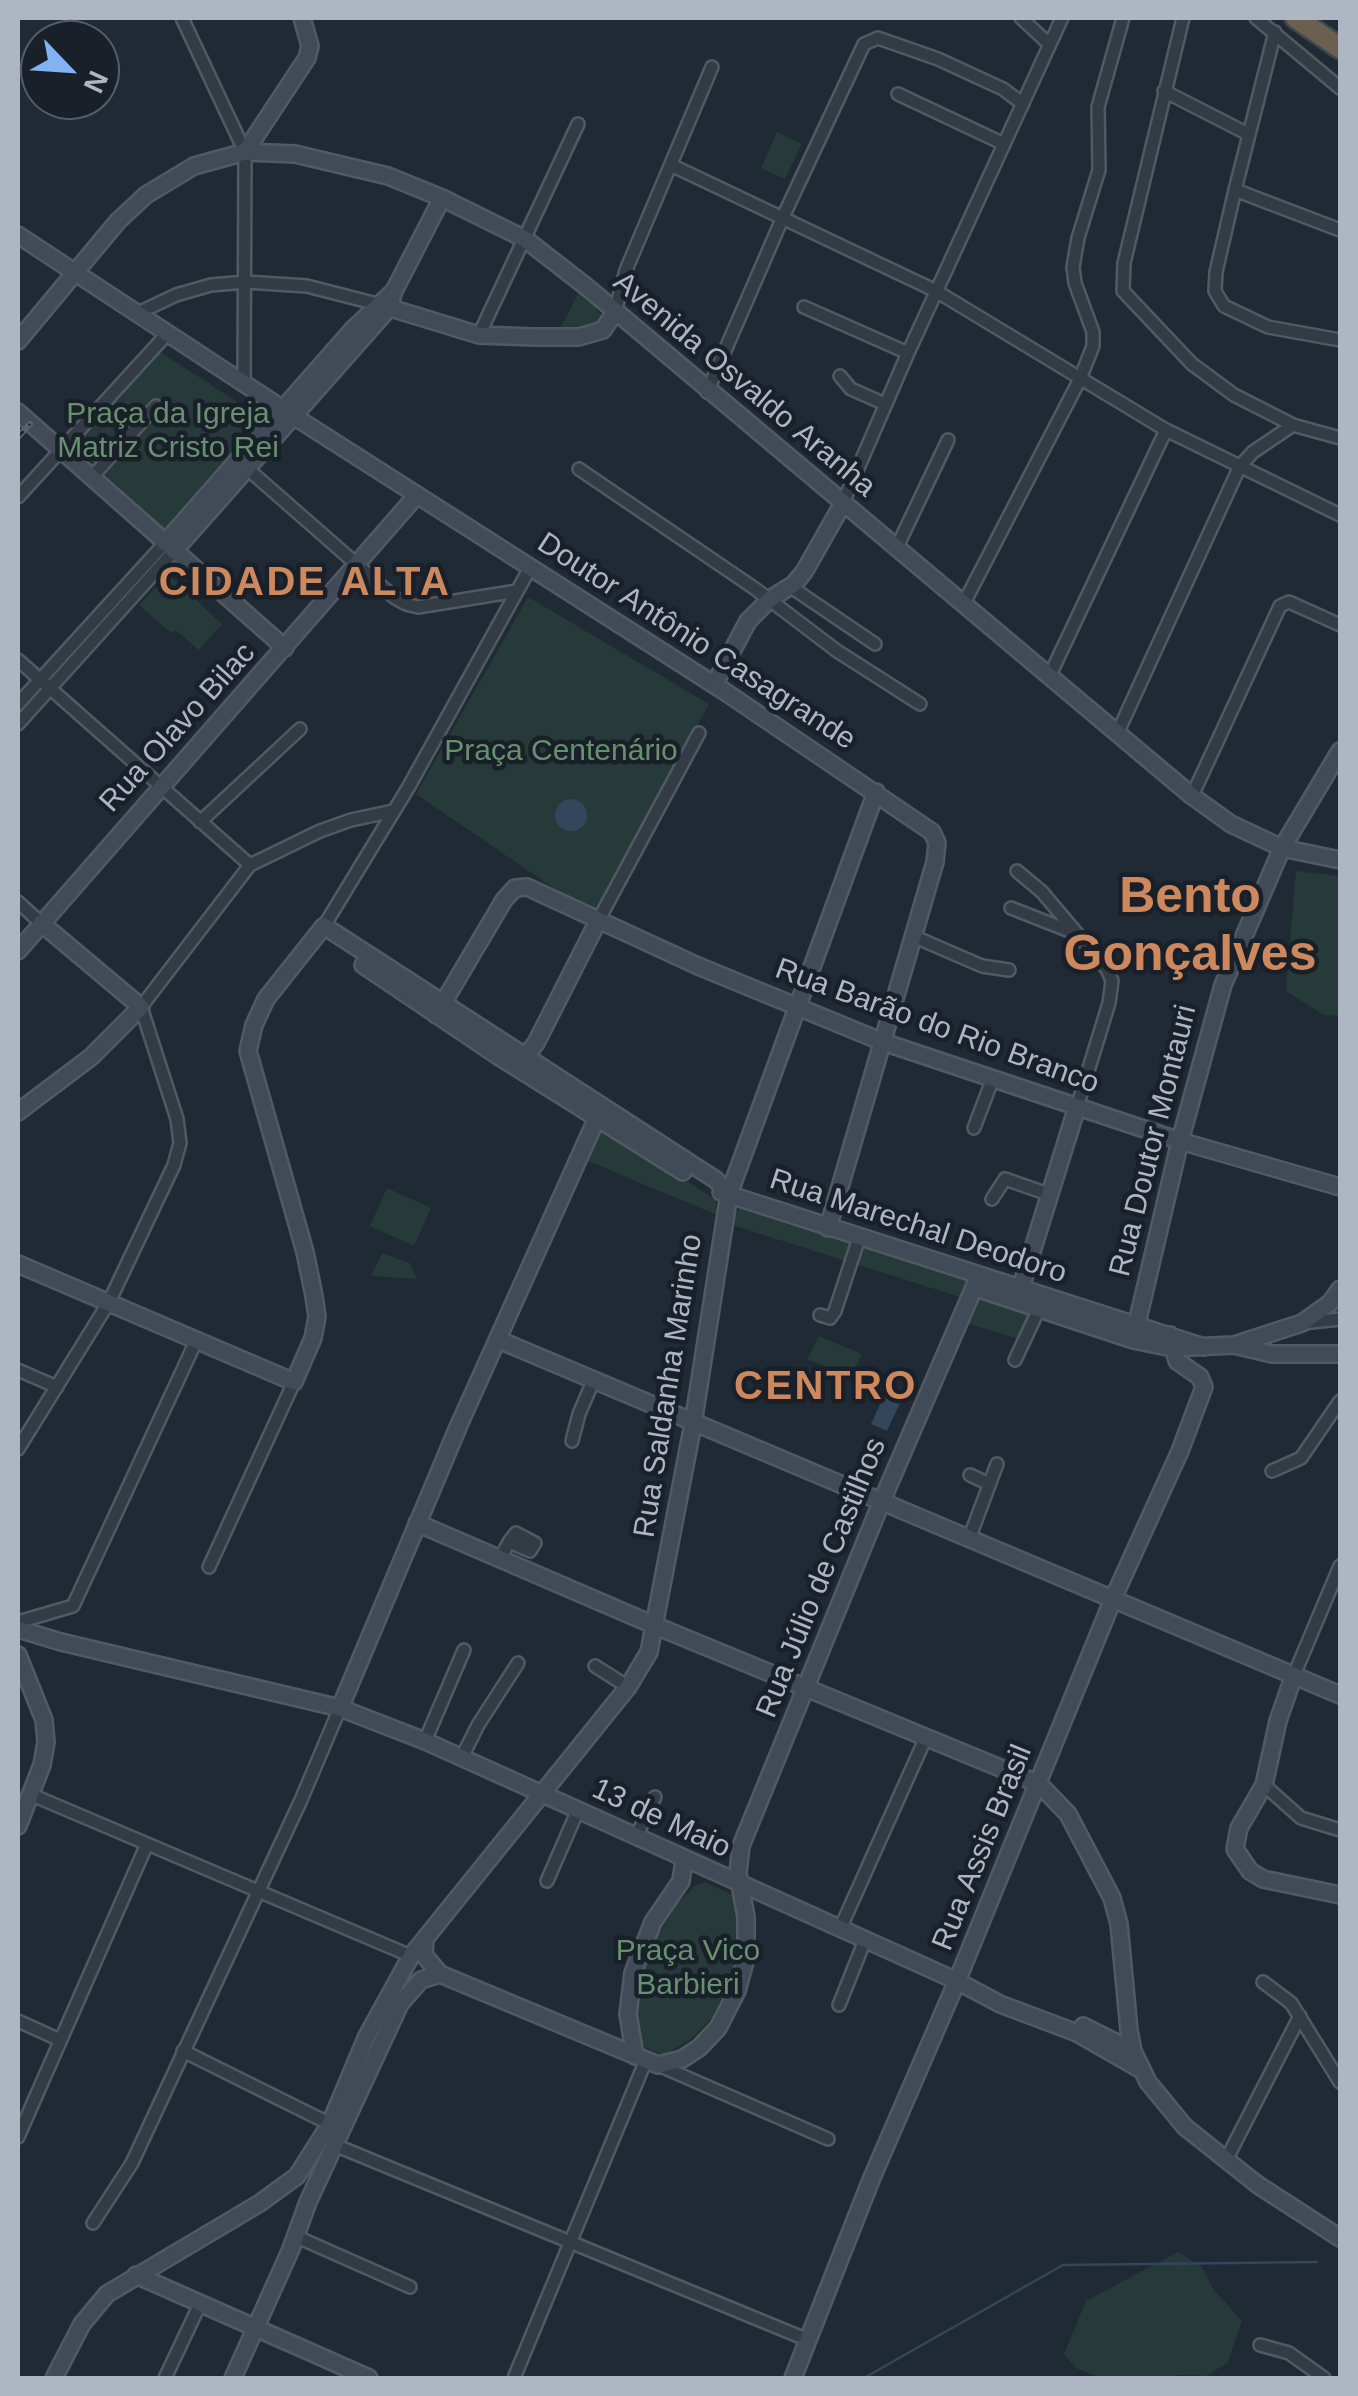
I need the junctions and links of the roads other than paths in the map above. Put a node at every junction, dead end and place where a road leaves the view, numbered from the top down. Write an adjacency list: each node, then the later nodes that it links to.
1 (182, 18): 22 (street)
2 (302, 18): 22 (main road)
3 (1021, 18): 11 (street)
4 (1062, 18): 11 (street)
5 (1122, 18): 43 (street)
6 (1183, 18): 16 (street)
7 (1256, 18): 9 (street)
8 (1308, 20): 10 (highway); 12 (highway); 13 (street)
9 (1275, 32): 13 (street); 20 (street)
10 (1340, 32)
11 (1050, 44): 18 (street)
12 (1340, 48)
13 (1296, 51): 15 (street)
14 (712, 67): 23 (street)
15 (1340, 88)
16 (1164, 91): 20 (street); 50 (street)
17 (898, 94): 21 (street)
18 (1023, 104): 21 (street); 26 (street)
19 (578, 124): 29 (street)
20 (1248, 134): 24 (street)
21 (1004, 144): 32 (street)
22 (246, 152): 25 (main road, Avenida Osvaldo Aranha); 30 (main road, Avenida Osvaldo Aranha); 31 (street)
23 (671, 165): 26 (street); 35 (street)
24 (1234, 190): 27 (street); 39 (street)
25 (442, 198): 29 (main road, Avenida Osvaldo Aranha); 33 (main road)
26 (783, 217): 32 (street); 45 (street)
27 (1340, 230)
28 (18, 235): 30 (main road, Doutor Antônio Casagrande)
29 (525, 239): 35 (main road, Avenida Osvaldo Aranha); 38 (street)
30 (76, 273): 36 (main road, Doutor Antônio Casagrande); 40 (main road, Avenida Osvaldo Aranha)
31 (246, 282): 33 (street); 36 (street); 44 (street)
32 (936, 291): 41 (street); 43 (street)
33 (383, 306): 38 (main road); 49 (main road)
34 (804, 307): 41 (street)
35 (614, 312): 38 (main road); 45 (main road, Avenida Osvaldo Aranha)
36 (136, 314): 37 (main road, Doutor Antônio Casagrande)
37 (167, 334): 44 (main road, Doutor Antônio Casagrande); 54 (street)
38 (479, 335)
39 (1340, 340)
40 (18, 341)
41 (908, 353): 46 (street)
42 (840, 376): 46 (street)
43 (1080, 379): 51 (street); 70 (street)
44 (244, 384): 49 (main road, Doutor Antônio Casagrande)
45 (707, 392): 61 (main road, Avenida Osvaldo Aranha)
46 (886, 404): 61 (street)
47 (156, 406): 58 (street)
48 (18, 412): 54 (main road)
49 (289, 413): 55 (main road); 59 (main road, Doutor Antônio Casagrande)
50 (1293, 425): 52 (street); 56 (street)
51 (1166, 430): 56 (street); 75 (street)
52 (1340, 438)
53 (948, 440): 64 (street)
54 (59, 450): 58 (main road); 60 (street)
55 (243, 464): 63 (main road); 65 (street)
56 (1240, 466): 62 (street); 83 (street)
57 (579, 469): 69 (street)
58 (90, 478): 63 (main road)
59 (417, 495): 65 (main road, Rua Olavo Bilac); 66 (main road, Doutor Antônio Casagrande)
60 (18, 496)
61 (842, 505): 64 (main road, Avenida Osvaldo Aranha); 67 (main road)
62 (1340, 515)
63 (170, 547): 73 (main road); 76 (street)
64 (896, 549): 70 (main road, Avenida Osvaldo Aranha)
65 (357, 565): 68 (street); 73 (main road, Rua Olavo Bilac)
66 (530, 568): 68 (street); 77 (main road, Doutor Antônio Casagrande)
67 (790, 587): 69 (main road); 72 (street)
68 (517, 591): 88 (street)
69 (769, 600): 77 (main road); 79 (street)
70 (963, 605): 75 (main road, Avenida Osvaldo Aranha)
71 (1340, 624): 87 (street)
72 (875, 644)
73 (285, 648): 85 (main road, Rua Olavo Bilac)
74 (18, 660): 76 (street)
75 (1049, 677): 83 (main road, Avenida Osvaldo Aranha)
76 (45, 683): 78 (street); 80 (street); 85 (street)
77 (714, 685): 86 (main road, Doutor Antônio Casagrande)
78 (18, 704)
79 (920, 704)
80 (18, 724)
81 (300, 729): 89 (street)
82 (700, 733): 96 (street)
83 (1117, 734): 87 (main road, Avenida Osvaldo Aranha)
84 (1340, 751): 90 (main road, Rua Doutor Montauri)
85 (162, 787): 89 (street); 97 (main road, Rua Olavo Bilac)
86 (876, 792): 100 (main road, Doutor Antônio Casagrande); 104 (main road, Rua Saldanha Marinho)
87 (1192, 796): 90 (main road, Avenida Osvaldo Aranha)
88 (393, 812): 92 (street); 98 (street)
89 (200, 822): 92 (street)
90 (1282, 848): 91 (main road, Avenida Osvaldo Aranha); 114 (main road, Rua Doutor Montauri)
91 (1340, 860)
92 (250, 865): 103 (street)
93 (1017, 871): 99 (street)
94 (18, 902): 97 (street)
95 (1011, 908): 99 (street)
96 (598, 921): 104 (main road, Rua Barão do Rio Branco); 105 (main road, Rua Barão do Rio Branco); 108 (main road)
97 (42, 923): 101 (main road, Rua Olavo Bilac); 103 (main road)
98 (321, 930): 105 (main road); 139 (main road)
99 (1076, 934): 110 (street)
100 (915, 937): 102 (street); 106 (main road)
101 (18, 951)
102 (1008, 970)
103 (142, 1006): 111 (main road); 125 (street)
104 (795, 1008): 106 (main road, Rua Barão do Rio Branco); 116 (main road, Rua Saldanha Marinho)
105 (439, 1010): 107 (main road); 108 (main road)
106 (884, 1042): 109 (main road, Rua Barão do Rio Branco); 119 (main road)
107 (498, 1056): 108 (main road); 112 (main road)
108 (525, 1057): 112 (main road)
109 (993, 1078): 110 (main road, Rua Barão do Rio Branco); 113 (street)
110 (1077, 1107): 114 (main road, Rua Barão do Rio Branco); 117 (main road)
111 (18, 1112)
112 (599, 1113): 116 (main road, Rua Marechal Deodoro); 132 (main road)
113 (974, 1128)
114 (1180, 1141): 115 (main road, Rua Barão do Rio Branco); 130 (main road, Rua Doutor Montauri)
115 (1340, 1187)
116 (722, 1192): 119 (main road, Rua Marechal Deodoro); 142 (main road, Rua Saldanha Marinho)
117 (1048, 1194): 118 (street); 123 (main road)
118 (992, 1199)
119 (828, 1228): 120 (main road, Rua Marechal Deodoro)
120 (859, 1238): 122 (main road, Rua Marechal Deodoro); 127 (street)
121 (18, 1264): 125 (main road)
122 (978, 1282): 123 (main road, Rua Marechal Deodoro); 126 (main road, Rua Marechal Deodoro); 149 (main road, Rua Júlio de Castilhos)
123 (1020, 1290): 130 (main road, Rua Marechal Deodoro)
124 (1340, 1290): 128 (street); 129 (main road)
125 (110, 1302): 131 (main road); 140 (street)
126 (1040, 1309): 130 (main road, Rua Marechal Deodoro); 136 (street)
127 (820, 1315)
128 (1340, 1317): 129 (street)
129 (1302, 1323): 134 (main road, Rua Marechal Deodoro)
130 (1134, 1332): 133 (main road, Rua Marechal Deodoro)
131 (198, 1339): 139 (main road); 157 (street)
132 (499, 1340): 138 (main road); 150 (main road)
133 (1171, 1341): 134 (main road, Rua Marechal Deodoro); 156 (main road, Rua Assis Brasil)
134 (1234, 1345): 135 (main road)
135 (1340, 1354)
136 (1015, 1360)
137 (18, 1370): 140 (street)
138 (594, 1379): 142 (main road); 143 (street)
139 (294, 1382): 155 (street)
140 (58, 1387): 144 (street)
141 (1340, 1401): 146 (street)
142 (694, 1424): 149 (main road); 158 (main road, Rua Saldanha Marinho)
143 (572, 1441)
144 (18, 1450)
145 (997, 1464): 148 (street)
146 (1272, 1471)
147 (970, 1474): 148 (street)
148 (989, 1484): 151 (street)
149 (880, 1503): 151 (main road); 165 (main road, Rua Júlio de Castilhos)
150 (417, 1523): 153 (main road); 167 (main road)
151 (968, 1538): 156 (main road)
152 (509, 1542): 153 (street)
153 (500, 1560): 158 (main road)
154 (1340, 1566): 163 (street)
155 (209, 1567)
156 (1113, 1598): 163 (main road); 171 (main road, Rua Assis Brasil)
157 (18, 1626): 167 (main road, 13 de Maio)
158 (656, 1626): 164 (main road, Rua Saldanha Marinho); 165 (main road)
159 (464, 1650): 169 (street)
160 (18, 1656): 173 (main road)
161 (518, 1663): 170 (street)
162 (595, 1666): 164 (street)
163 (1294, 1675): 166 (main road); 172 (main road)
164 (628, 1687): 174 (main road, Rua Saldanha Marinho)
165 (807, 1688): 168 (main road); 181 (main road, Rua Júlio de Castilhos)
166 (1340, 1694)
167 (340, 1708): 169 (main road, 13 de Maio); 186 (street)
168 (926, 1737): 171 (main road); 188 (street)
169 (425, 1741): 170 (main road, 13 de Maio)
170 (462, 1757): 174 (main road, 13 de Maio)
171 (1039, 1784): 193 (main road, Rua Assis Brasil); 200 (main road)
172 (1264, 1785): 178 (street); 187 (main road)
173 (25, 1792): 177 (main road); 180 (street)
174 (542, 1795): 176 (main road, 13 de Maio); 189 (main road, Rua Saldanha Marinho)
175 (655, 1797): 179 (street)
176 (578, 1810): 179 (main road, 13 de Maio); 184 (street)
177 (18, 1826)
178 (1340, 1830)
179 (636, 1837): 182 (main road, 13 de Maio)
180 (147, 1844): 186 (street); 199 (street)
181 (740, 1846): 183 (main road, Rua Júlio de Castilhos); 185 (main road, Rua Júlio de Castilhos)
182 (684, 1860): 183 (main road, 13 de Maio); 202 (main road)
183 (711, 1872): 185 (main road, 13 de Maio)
184 (547, 1881)
185 (740, 1886): 188 (main road, 13 de Maio); 202 (main road, Rua Júlio de Castilhos)
186 (258, 1890): 191 (street); 201 (street)
187 (1340, 1895)
188 (840, 1929): 190 (main road, 13 de Maio)
189 (426, 1935): 191 (main road, Rua Saldanha Marinho); 192 (main road)
190 (865, 1940): 193 (main road, 13 de Maio); 195 (street)
191 (411, 1956): 205 (main road, Rua Saldanha Marinho)
192 (440, 1974): 202 (main road); 208 (main road)
193 (958, 1981): 198 (main road, 13 de Maio); 200 (main road, 13 de Maio); 218 (main road, Rua Assis Brasil)
194 (1263, 1982): 196 (street)
195 (839, 2005)
196 (1300, 2016): 204 (street); 209 (street)
197 (18, 2021): 199 (street)
198 (1077, 2033): 200 (main road); 203 (main road, 13 de Maio)
199 (60, 2040): 206 (street)
200 (1129, 2042): 203 (main road)
201 (183, 2051): 205 (street); 210 (street)
202 (646, 2060): 207 (street); 213 (street)
203 (1143, 2070): 209 (main road)
204 (1340, 2082)
205 (330, 2124): 214 (main road, Rua Saldanha Marinho)
206 (18, 2137)
207 (828, 2139)
208 (336, 2146): 211 (main road); 213 (street)
209 (1226, 2160): 212 (main road)
210 (93, 2223)
211 (295, 2236): 215 (street); 217 (main road)
212 (1340, 2238)
213 (570, 2243): 218 (street); 224 (street)
214 (136, 2275): 216 (main road); 220 (main road, Rua Saldanha Marinho)
215 (410, 2287)
216 (200, 2304): 217 (main road); 221 (street)
217 (255, 2328): 222 (main road); 223 (main road)
218 (808, 2340): 225 (main road, Rua Assis Brasil)
219 (1260, 2345): 226 (street)
220 (54, 2378)
221 (165, 2378)
222 (233, 2378)
223 (369, 2378)
224 (514, 2378)
225 (792, 2378)
226 (1324, 2378)

